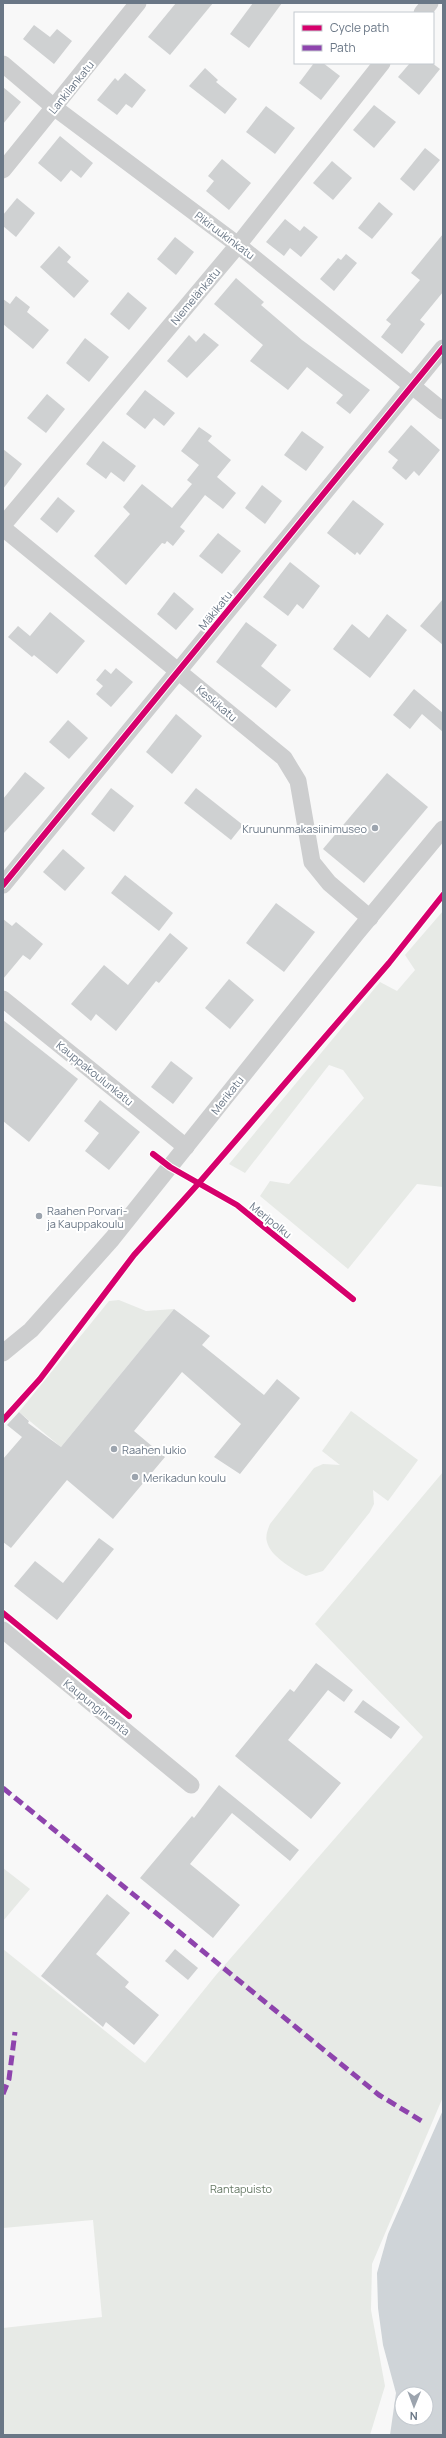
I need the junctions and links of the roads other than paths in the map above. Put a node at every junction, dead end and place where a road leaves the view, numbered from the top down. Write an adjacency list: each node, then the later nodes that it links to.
1 (138, 3): 6 (street, Lankilankatu)
2 (430, 3): 3 (street)
3 (423, 12)
4 (3, 64): 6 (street, Pikiruukinkatu)
5 (381, 64): 8 (street, Niemelänkatu)
6 (55, 108): 7 (street, Lankilankatu); 8 (street, Pikiruukinkatu)
7 (3, 170)
8 (238, 245): 10 (street, Pikiruukinkatu); 12 (street, Niemelänkatu)
9 (443, 348): 10 (street, Mäkikatu)
10 (411, 385): 11 (street, Pikiruukinkatu); 14 (street, Mäkikatu)
11 (443, 411)
12 (3, 525)
13 (3, 528): 14 (street, Keskikatu)
14 (179, 671): 16 (street, Mäkikatu); 17 (street, Keskikatu)
15 (443, 829): 17 (street, Merikatu)
16 (3, 884)
17 (370, 918): 19 (street, Merikatu)
18 (3, 999): 19 (street, Kauppakoulunkatu)
19 (186, 1147): 20 (street, Merikatu)
20 (3, 1353)
21 (3, 1630): 22 (street, Kaupunginranta)
22 (191, 1785)

